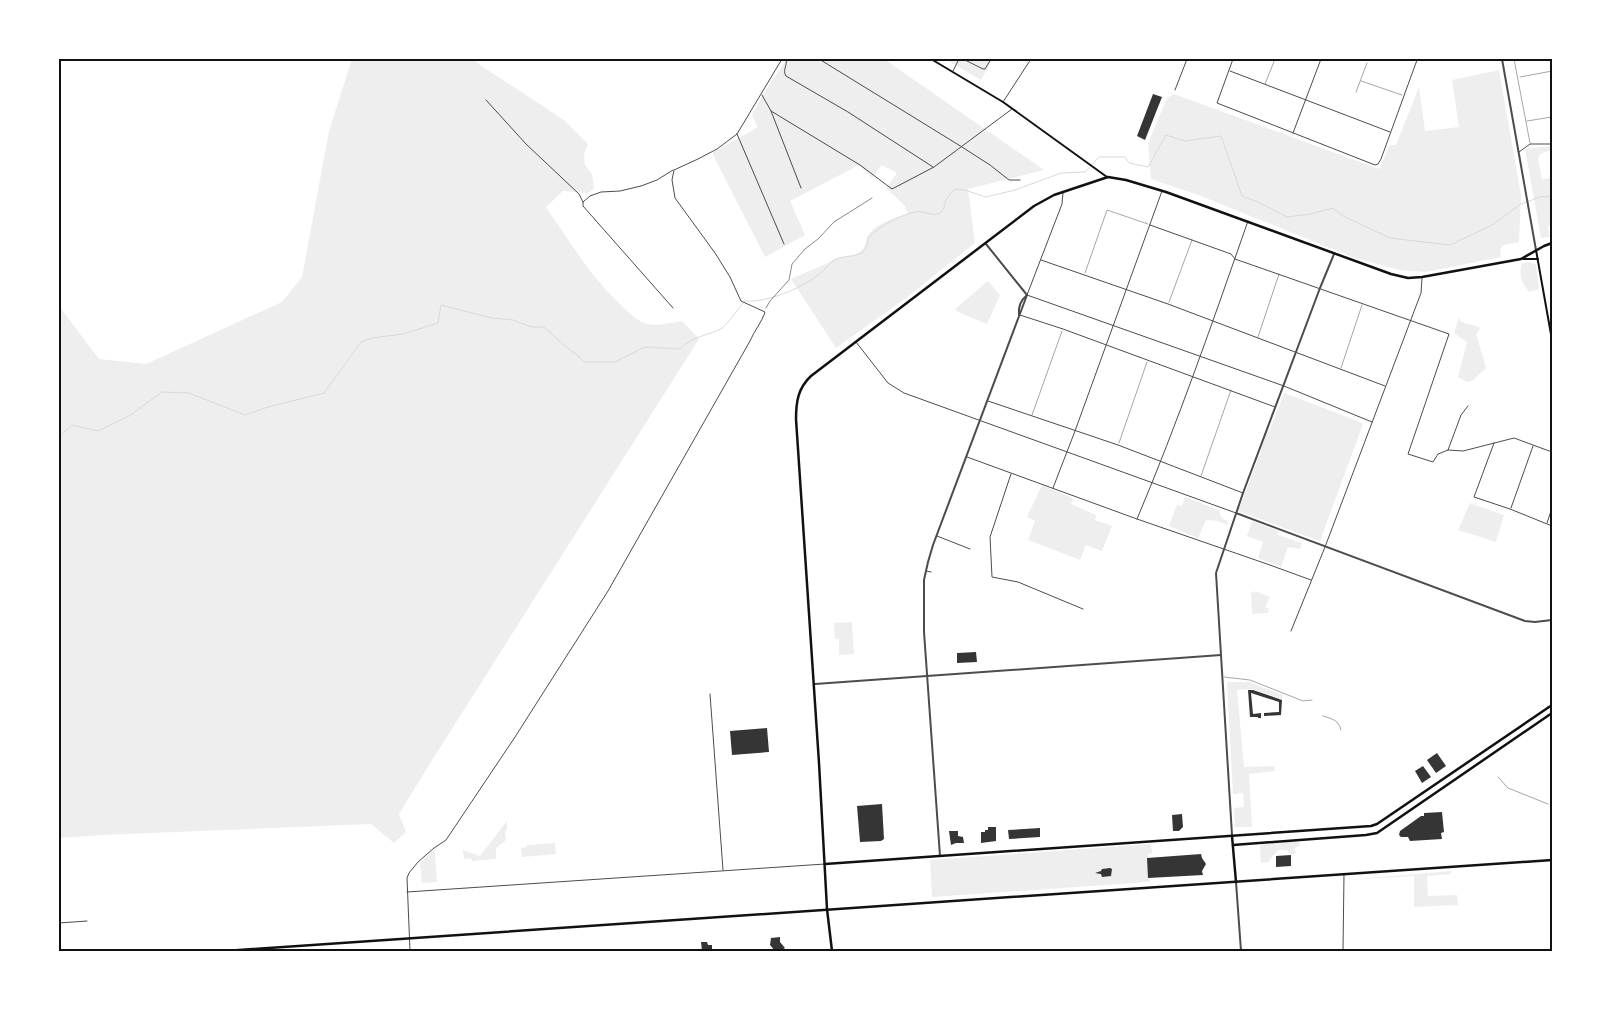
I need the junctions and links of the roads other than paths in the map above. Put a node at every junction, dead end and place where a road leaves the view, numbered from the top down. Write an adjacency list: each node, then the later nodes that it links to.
1 (782, 59): 27 (street)
2 (786, 59): 43 (street)
3 (818, 59): 41 (street)
4 (931, 59): 20 (main road)
5 (959, 59): 20 (street)
6 (962, 59): 7 (street)
7 (991, 59)
8 (1031, 59): 31 (street)
9 (1187, 59): 25 (street)
10 (1233, 59): 19 (street)
11 (1274, 59): 24 (lane)
12 (1321, 59): 29 (street)
13 (1414, 59): 17 (street)
14 (1426, 59): 17 (street)
15 (1502, 59): 42 (street)
16 (1514, 59): 22 (lane)
17 (1417, 60): 28 (street)
18 (1367, 63): 23 (lane)
19 (1229, 70): 24 (street); 38 (street)
20 (952, 71): 31 (main road)
21 (1552, 71): 22 (lane)
22 (1518, 77): 35 (lane)
23 (1361, 80): 26 (lane); 28 (lane)
24 (1265, 84): 29 (street)
25 (1176, 90)
26 (1356, 92)
27 (762, 94): 33 (street); 37 (street)
28 (1404, 96): 36 (street)
29 (1305, 99): 36 (street); 38 (street)
30 (486, 100): 50 (street)
31 (1003, 102): 32 (main road)
32 (1012, 108): 41 (street); 45 (main road)
33 (771, 110): 43 (street); 47 (street)
34 (1552, 117): 35 (lane)
35 (1526, 121): 39 (lane)
36 (1391, 132): 38 (street)
37 (737, 134): 44 (street); 56 (street)
38 (1292, 134)
39 (1530, 144): 40 (street); 42 (street)
40 (1552, 144)
41 (962, 147): 43 (street); 46 (street)
42 (1518, 152): 57 (street)
43 (934, 167)
44 (674, 170): 50 (street); 151 (street)
45 (1108, 177): 48 (main road); 49 (main road)
46 (1020, 180)
47 (801, 188)
48 (1162, 190): 51 (main road); 52 (street)
49 (1063, 191): 54 (main road); 62 (street)
50 (583, 202): 71 (street)
51 (1248, 221): 58 (main road); 59 (street)
52 (1150, 225): 53 (street); 64 (lane); 67 (street)
53 (1192, 240): 59 (street); 70 (lane)
54 (986, 243): 68 (street); 79 (main road)
55 (1552, 243): 57 (main road)
56 (784, 244)
57 (1536, 250): 60 (main road); 61 (main road)
58 (1334, 254): 65 (main road); 66 (street)
59 (1235, 258): 63 (street); 73 (street)
60 (1521, 259): 61 (main road); 65 (main road)
61 (1538, 259): 78 (main road)
62 (1041, 260): 64 (street); 68 (street)
63 (1279, 274): 66 (street); 77 (lane)
64 (1085, 275): 67 (street)
65 (1422, 277): 74 (street)
66 (1320, 288): 69 (street); 81 (street)
67 (1126, 290): 70 (street); 75 (street)
68 (1027, 295): 72 (street); 75 (street)
69 (1362, 303): 74 (street); 84 (lane)
70 (1168, 304): 73 (street)
71 (673, 308)
72 (1019, 315): 76 (street); 89 (street)
73 (1212, 321): 77 (street); 82 (street)
74 (1410, 321): 87 (street); 99 (street)
75 (1113, 326): 80 (street); 82 (street)
76 (1063, 329): 80 (street); 92 (lane)
77 (1258, 338): 81 (street)
78 (1552, 340)
79 (856, 342): 93 (street); 128 (main road)
80 (1106, 345): 83 (street); 95 (street)
81 (1296, 352): 84 (street); 86 (street)
82 (1200, 355): 85 (street); 86 (street)
83 (1148, 360): 85 (street); 97 (lane)
84 (1340, 369): 87 (street)
85 (1192, 376): 88 (street); 103 (street)
86 (1284, 386): 91 (street); 94 (street)
87 (1386, 386): 94 (street)
88 (1231, 390): 91 (street); 105 (lane)
89 (987, 400): 92 (street); 93 (street)
90 (1468, 406): 99 (street)
91 (1276, 407): 108 (street)
92 (1032, 415): 95 (street)
93 (980, 421): 100 (street); 102 (street)
94 (1372, 422): 116 (street)
95 (1075, 431): 97 (street); 100 (street)
96 (1494, 442): 98 (street); 99 (street); 110 (street)
97 (1118, 445): 103 (street)
98 (1533, 445): 101 (street); 110 (street)
99 (1448, 450)
100 (1067, 452): 106 (street); 107 (street)
101 (1552, 452)
102 (966, 456): 104 (street); 115 (street)
103 (1160, 462): 105 (street); 106 (street)
104 (1011, 474): 107 (street); 122 (street)
105 (1201, 477): 108 (street)
106 (1152, 483): 111 (street); 112 (street)
107 (1053, 488): 112 (street)
108 (1243, 493): 111 (street)
109 (1552, 508): 113 (street)
110 (1510, 509): 113 (street)
111 (1236, 513): 116 (street); 118 (street)
112 (1137, 519): 118 (street)
113 (1546, 524): 114 (street)
114 (1552, 526)
115 (937, 536): 117 (street); 119 (street)
116 (1325, 547): 121 (street); 123 (street)
117 (970, 549)
118 (1224, 549): 121 (street); 125 (street)
119 (926, 571): 120 (street); 126 (street)
120 (931, 572)
121 (1311, 580): 124 (street)
122 (1083, 609)
123 (1552, 620)
124 (1291, 631)
125 (1221, 655): 126 (street); 127 (street)
126 (926, 676): 128 (street); 145 (street)
127 (1222, 677): 130 (lane); 143 (street)
128 (813, 684): 147 (main road)
129 (710, 694): 148 (street)
130 (1312, 700)
131 (1552, 705): 135 (main road)
132 (1552, 713): 136 (main road)
133 (1323, 716): 134 (lane)
134 (1341, 730)
135 (1463, 765): 136 (main road); 137 (main road)
136 (1467, 771): 139 (main road)
137 (1446, 777): 139 (main road); 141 (main road)
138 (1498, 777): 140 (lane)
139 (1450, 783): 142 (main road)
140 (1548, 804)
141 (1386, 818): 142 (main road); 143 (main road)
142 (1391, 824): 144 (main road)
143 (1232, 836): 144 (main road); 145 (main road)
144 (1233, 845): 150 (main road)
145 (940, 856): 147 (main road)
146 (1552, 860): 149 (main road)
147 (825, 864): 148 (street); 152 (main road)
148 (723, 871): 151 (street)
149 (1344, 874): 150 (main road); 160 (street)
150 (1236, 882): 152 (main road); 159 (street)
151 (406, 892): 155 (street)
152 (827, 910): 155 (main road); 158 (main road)
153 (88, 921): 154 (street)
154 (59, 923)
155 (409, 938): 156 (main road); 157 (street)
156 (225, 951)
157 (410, 951)
158 (832, 951)
159 (1241, 951)
160 (1343, 951)

